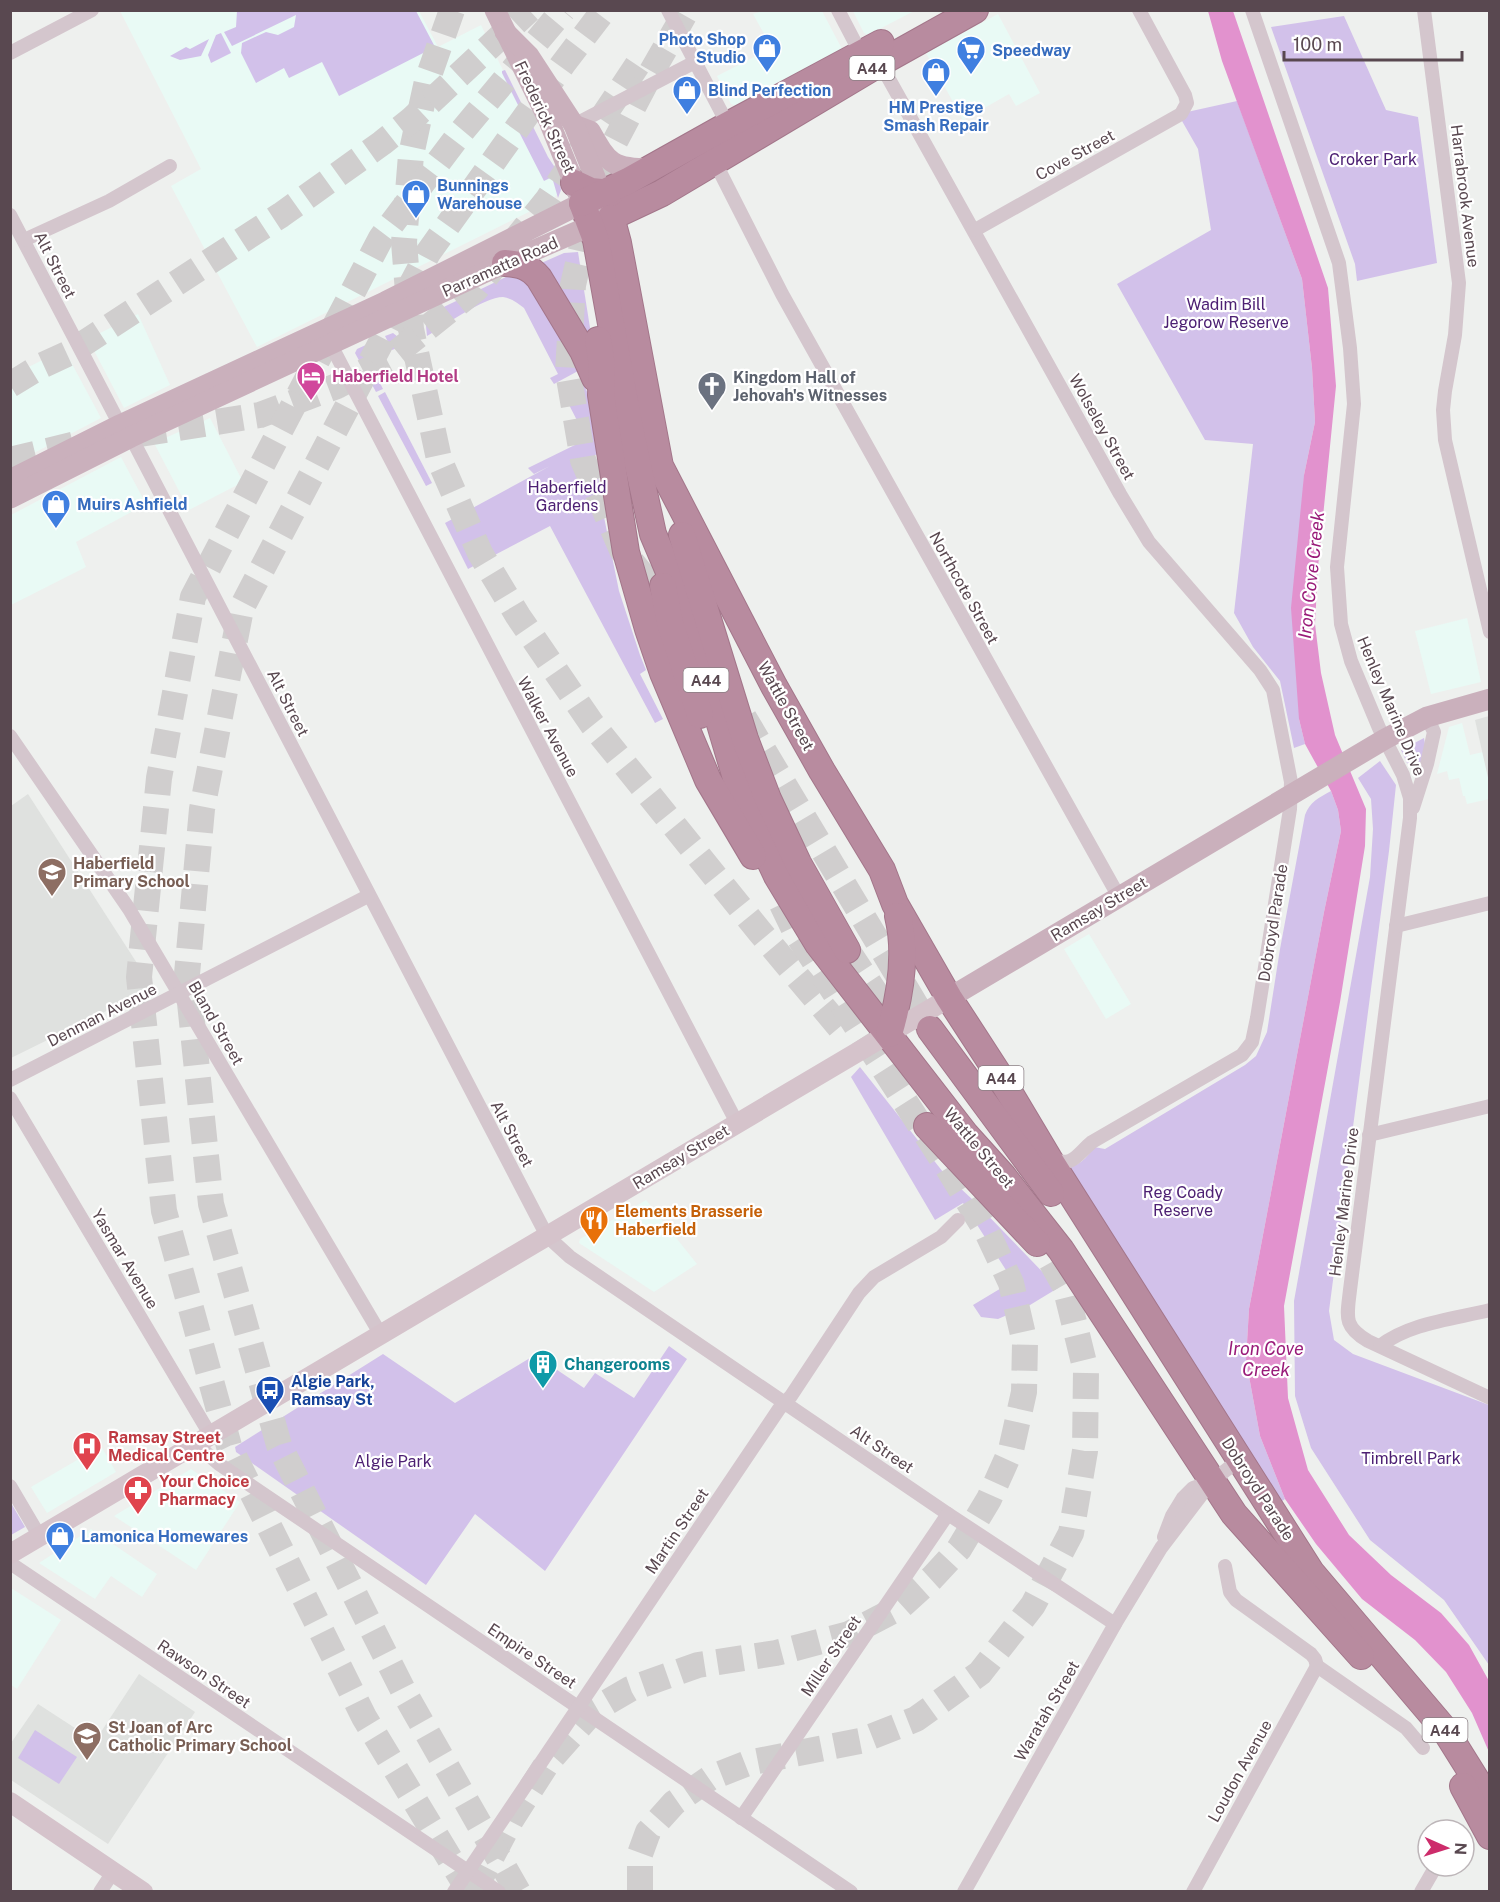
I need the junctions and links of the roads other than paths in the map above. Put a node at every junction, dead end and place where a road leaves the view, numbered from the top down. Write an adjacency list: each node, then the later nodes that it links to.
1 (92, 10): 11 (street)
2 (495, 10): 10 (main road, Frederick Street)
3 (668, 10): 13 (street)
4 (838, 10): 12 (street, Wolseley Street)
5 (939, 10): 12 (highway, Parramatta Road / A44)
6 (975, 10): 12 (highway, Parramatta Road / A44)
7 (1139, 10): 20 (street, Cove Street)
8 (1252, 10): 34 (street, Henley Marine Drive)
9 (1424, 10): 30 (street, Harrabrook Avenue)
10 (505, 32): 15 (main road, Frederick Street); 18 (main road, Frederick Street)
11 (10, 53)
12 (871, 59): 14 (highway, Parramatta Road / A44); 18 (highway, Parramatta Road / A44); 20 (street, Wolseley Street)
13 (695, 62): 14 (street); 15 (street)
14 (728, 124): 18 (highway, Parramatta Road / A44)
15 (574, 125): 18 (main road, Frederick Street); 18 (main road)
16 (170, 166): 21 (street)
17 (721, 174): 39 (street, Northcote Street)
18 (603, 200): 22 (main road, Parramatta Road); 24 (highway, Wattle Street); 25 (main road, Parramatta Road); 26 (highway, Wattle Street / A44); 29 (highway, Wattle Street / A44)
19 (10, 215): 21 (street, Alt Street)
20 (975, 230): 36 (street, Wolseley Street)
21 (24, 240): 25 (street, Alt Street)
22 (505, 263): 23 (main road, Parramatta Road); 24 (highway)
23 (331, 345): 25 (main road, Parramatta Road); 52 (street, Walker Avenue)
24 (601, 395): 43 (highway, Wattle Street)
25 (125, 431): 27 (main road, Parramatta Road); 28 (main road, Parramatta Road); 38 (street, Alt Street)
26 (660, 466): 41 (highway, Wattle Street / A44); 44 (highway)
27 (10, 480)
28 (10, 498)
29 (653, 534): 35 (highway); 43 (highway, Wattle Street / A44)
30 (1490, 632)
31 (1490, 699): 32 (main road, Ramsay Street)
32 (1427, 717): 34 (main road, Ramsay Street); 37 (street, Henley Marine Drive)
33 (10, 736): 45 (street, Bland Street)
34 (1385, 739): 36 (main road, Ramsay Street); 37 (street, Henley Marine Drive)
35 (717, 760)
36 (1290, 796): 39 (main road, Ramsay Street); 55 (street, Dobroyd Parade)
37 (1410, 818): 42 (street, Henley Marine Drive)
38 (368, 896): 45 (street, Denman Avenue); 57 (street, Alt Street)
39 (1119, 897): 46 (main road, Ramsay Street)
40 (1490, 903): 42 (street)
41 (895, 904): 46 (highway, Wattle Street / A44); 48 (highway)
42 (1396, 926): 54 (street, Henley Marine Drive)
43 (810, 931): 48 (highway, Wattle Street / A44)
44 (847, 950)
45 (180, 994): 49 (street, Denman Avenue); 61 (street, Bland Street)
46 (949, 998): 48 (main road, Ramsay Street); 55 (highway, Wattle Street / A44)
47 (930, 1029): 66 (highway)
48 (889, 1034): 52 (main road, Ramsay Street); 58 (highway, Wattle Street / A44)
49 (10, 1080)
50 (10, 1098): 65 (street, Yasmar Avenue)
51 (1490, 1106): 54 (street)
52 (737, 1123): 57 (main road, Ramsay Street)
53 (927, 1126): 60 (highway)
54 (1369, 1135): 62 (street, Henley Marine Drive)
55 (1049, 1160): 66 (highway, Dobroyd Parade / A44)
56 (958, 1220): 64 (street, Martin Street)
57 (547, 1236): 61 (main road, Ramsay Street); 64 (street, Alt Street)
58 (1061, 1250): 60 (highway, Dobroyd Parade / A44)
59 (1490, 1310): 62 (street)
60 (1113, 1328): 66 (highway, Dobroyd Parade / A44)
61 (381, 1335): 65 (main road, Ramsay Street)
62 (1380, 1346): 63 (street, Henley Marine Drive)
63 (1490, 1398)
64 (785, 1403): 68 (street, Alt Street); 75 (street, Martin Street)
65 (205, 1439): 69 (main road, Ramsay Street); 75 (street, Empire Street)
66 (1227, 1470): 73 (street, Waratah Street); 78 (highway, Dobroyd Parade / A44); 80 (highway, Dobroyd Parade / A44)
67 (10, 1486): 69 (street)
68 (948, 1514): 73 (street, Alt Street); 79 (street, Miller Street)
69 (40, 1537): 70 (main road, Ramsay Street)
70 (10, 1554)
71 (10, 1563): 81 (street, Rawson Street)
72 (1225, 1566): 74 (street)
73 (1115, 1624): 84 (street, Waratah Street)
74 (1317, 1666): 76 (street); 90 (street, Loudon Avenue)
75 (578, 1707): 79 (street, Empire Street); 81 (street, Martin Street)
76 (1424, 1748)
77 (10, 1802): 82 (main road)
78 (1490, 1802)
79 (741, 1818): 89 (street, Empire Street)
80 (1490, 1836)
81 (468, 1871): 87 (street, Martin Street); 88 (street, Rawson Street)
82 (113, 1872): 85 (street); 86 (main road)
83 (1429, 1878): 91 (street)
84 (970, 1889)
85 (100, 1892)
86 (143, 1892)
87 (454, 1892)
88 (499, 1892)
89 (852, 1892)
90 (1193, 1892)
91 (1421, 1892)

